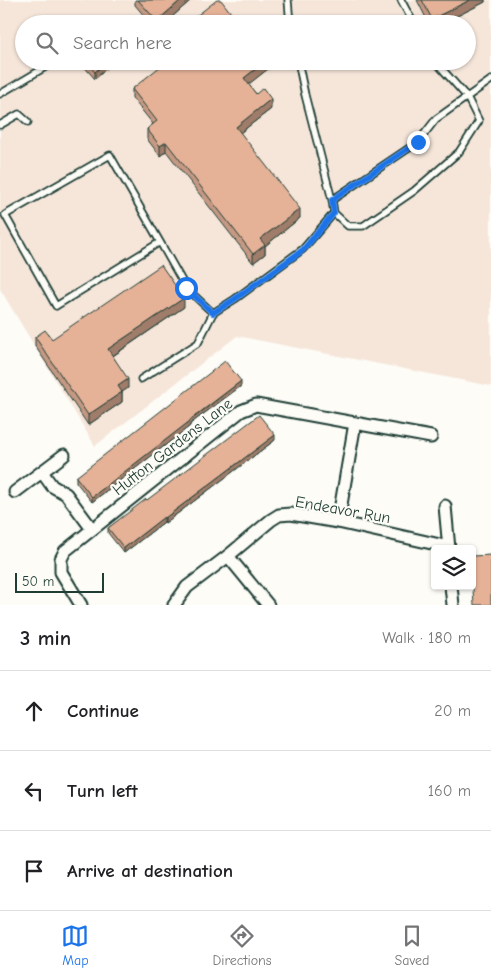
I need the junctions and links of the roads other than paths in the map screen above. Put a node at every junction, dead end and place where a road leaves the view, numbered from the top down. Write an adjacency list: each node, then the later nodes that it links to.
1 (288, 0): 3 (lane)
2 (401, 0): 4 (lane)
3 (289, 15)
4 (409, 15)
5 (40, 70): 9 (lane)
6 (300, 70): 13 (lane)
7 (443, 70): 10 (lane)
8 (491, 80): 10 (lane)
9 (0, 94)
10 (467, 97): 13 (lane); 14 (lane)
11 (28, 122): 12 (lane)
12 (0, 125)
13 (332, 200): 14 (lane)
14 (334, 213): 16 (lane)
15 (160, 242): 15 (lane); 16 (lane)
16 (213, 313): 17 (lane)
17 (141, 379)
18 (355, 423): 19 (street, Hutton Gardens Lane); 24 (street); 25 (street, Hutton Gardens Lane)
19 (431, 437)
20 (64, 455): 21 (street)
21 (42, 472): 22 (street); 25 (street)
22 (15, 492)
23 (445, 506): 27 (street)
24 (338, 522): 26 (street, Endeavor Run); 28 (street, Endeavor Run)
25 (92, 529): 30 (street, Hutton Gardens Lane)
26 (436, 545)
27 (449, 545)
28 (228, 556): 31 (street, Endeavor Run); 32 (street)
29 (451, 590): 33 (street)
30 (81, 605)
31 (174, 605)
32 (268, 605)
33 (453, 605)

